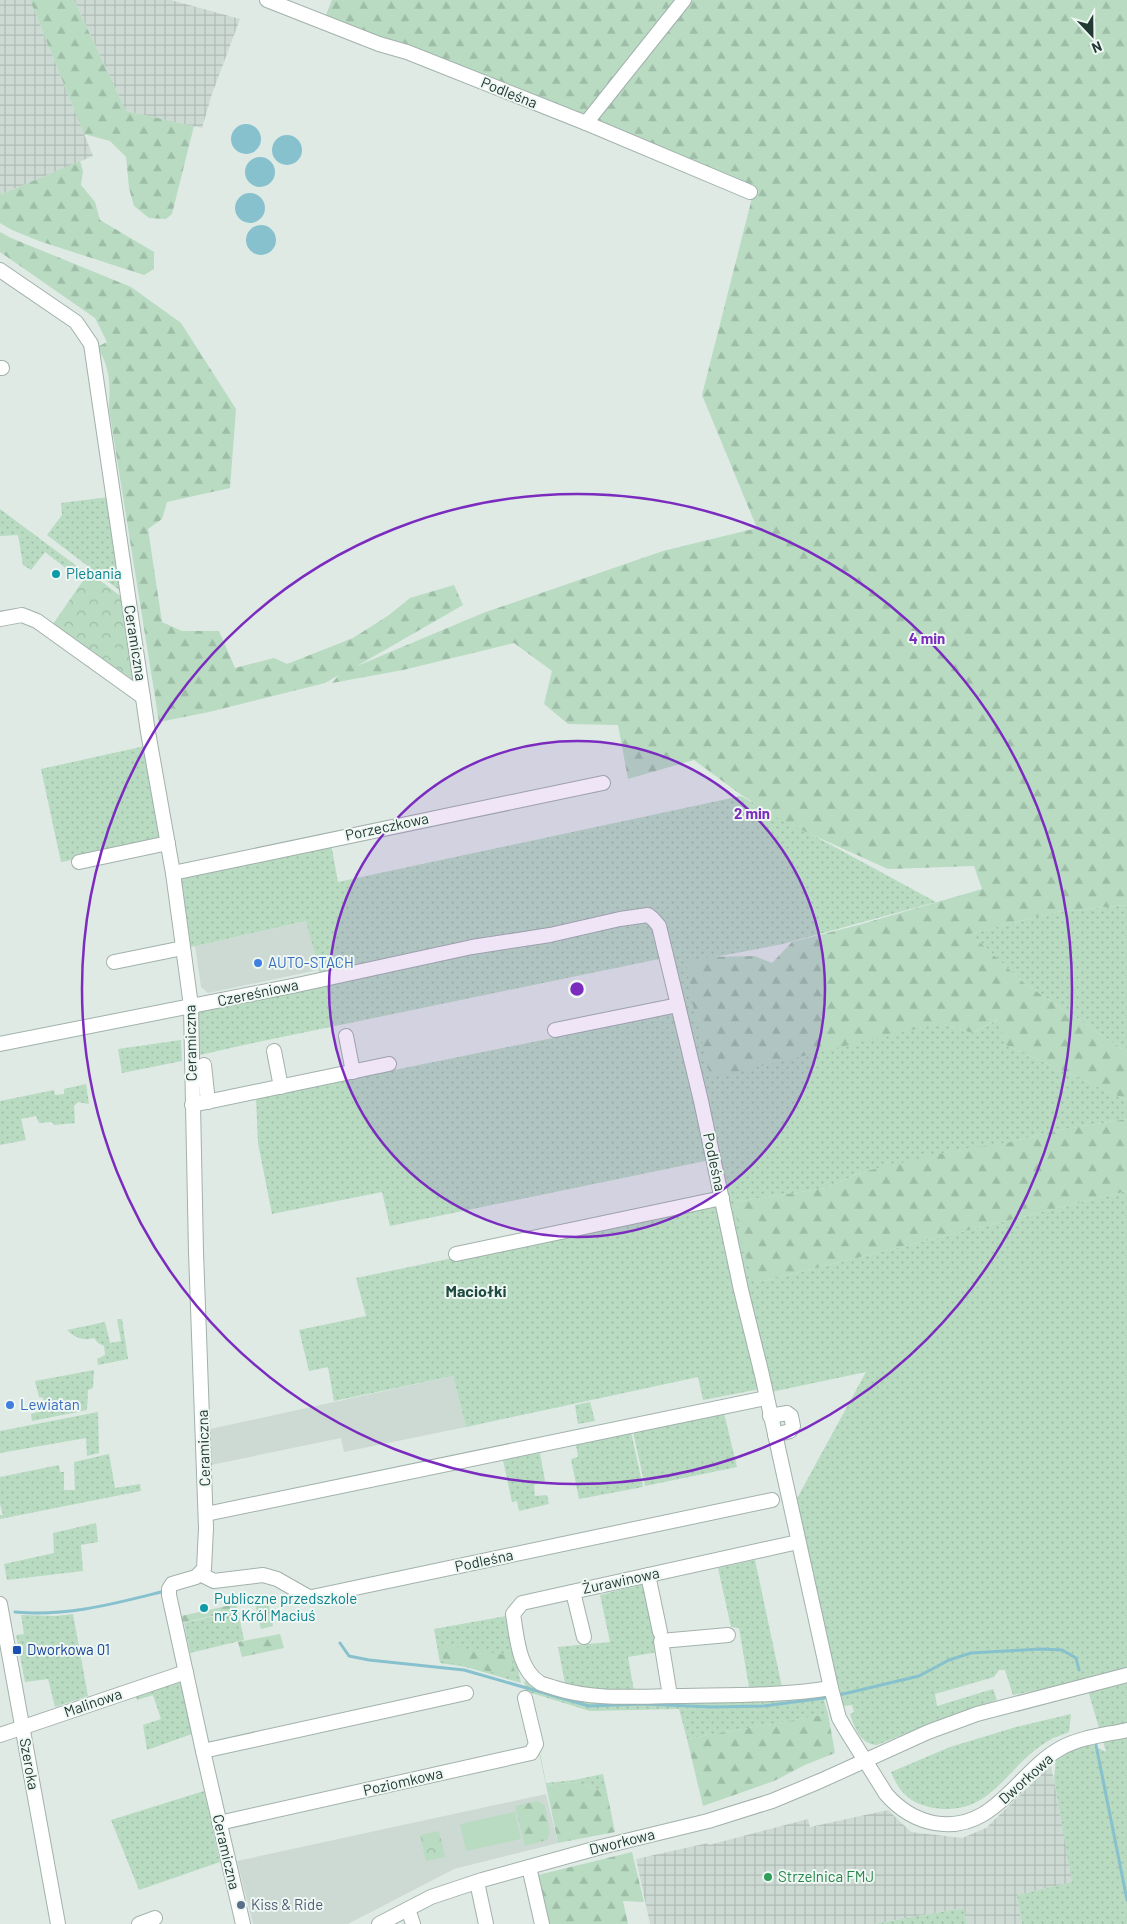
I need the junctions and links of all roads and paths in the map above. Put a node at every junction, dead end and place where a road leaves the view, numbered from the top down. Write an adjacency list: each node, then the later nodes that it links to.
1 (267, 0): 3 (street, Podleśna)
2 (684, 0): 3 (street)
3 (586, 122): 4 (street, Podleśna)
4 (750, 192)
5 (0, 270): 7 (street, Ceramiczna)
6 (0, 619): 7 (street)
7 (143, 697): 9 (street, Ceramiczna)
8 (603, 782): 11 (street, Porzeczkowa)
9 (168, 843): 10 (street); 11 (street, Ceramiczna)
10 (79, 862)
11 (172, 872): 13 (street, Ceramiczna)
12 (659, 926): 15 (street, Podleśna); 16 (street, Czereśniowa)
13 (183, 948): 14 (street); 16 (street, Ceramiczna)
14 (114, 962)
15 (678, 1005): 17 (street); 27 (street, Podleśna)
16 (191, 1006): 19 (street, Czereśniowa); 26 (street, Ceramiczna)
17 (555, 1030)
18 (346, 1036): 23 (street)
19 (0, 1044)
20 (274, 1050): 24 (street)
21 (389, 1064): 23 (street)
22 (204, 1065): 25 (street)
23 (353, 1072): 24 (street)
24 (281, 1087): 25 (street)
25 (208, 1102): 26 (street)
26 (192, 1105): 34 (street, Ceramiczna)
27 (722, 1198): 28 (street); 29 (street, Podleśna)
28 (456, 1254)
29 (766, 1395): 30 (street, Podleśna); 32 (street); 34 (street)
30 (770, 1416): 31 (street, Podleśna); 31 (street)
31 (775, 1435): 35 (street, Podleśna)
32 (355, 1477)
33 (772, 1500): 36 (street, Podleśna)
34 (206, 1514): 36 (street, Ceramiczna)
35 (798, 1542): 37 (street, Żurawinowa); 45 (street, Podleśna)
36 (200, 1574): 43 (street, Ceramiczna)
37 (648, 1576): 38 (street, Żurawinowa); 40 (street)
38 (573, 1592): 42 (street); 47 (street, Żurawinowa)
39 (0, 1604): 49 (street, Szeroka)
40 (660, 1632)
41 (728, 1635): 47 (street)
42 (584, 1637)
43 (186, 1672): 49 (street, Malinowa); 52 (street, Ceramiczna)
44 (1127, 1675): 53 (street, Dworkowa)
45 (831, 1688): 47 (street); 53 (street, Podleśna)
46 (466, 1693): 52 (street)
47 (670, 1696)
48 (525, 1698): 54 (street, Poziomkowa)
49 (22, 1728): 51 (street, Malinowa); 59 (street, Szeroka)
50 (1127, 1730): 53 (street, Dworkowa)
51 (0, 1735)
52 (203, 1751): 54 (street, Ceramiczna)
53 (865, 1760): 55 (street, Dworkowa)
54 (219, 1822): 61 (street, Ceramiczna)
55 (529, 1867): 56 (street, Dworkowa); 65 (street)
56 (477, 1882): 57 (street, Dworkowa); 64 (street)
57 (408, 1909): 62 (street, Dworkowa); 63 (street)
58 (155, 1918): 60 (street)
59 (58, 1924)
60 (139, 1924)
61 (243, 1924)
62 (379, 1924)
63 (413, 1924)
64 (486, 1924)
65 (542, 1924)

